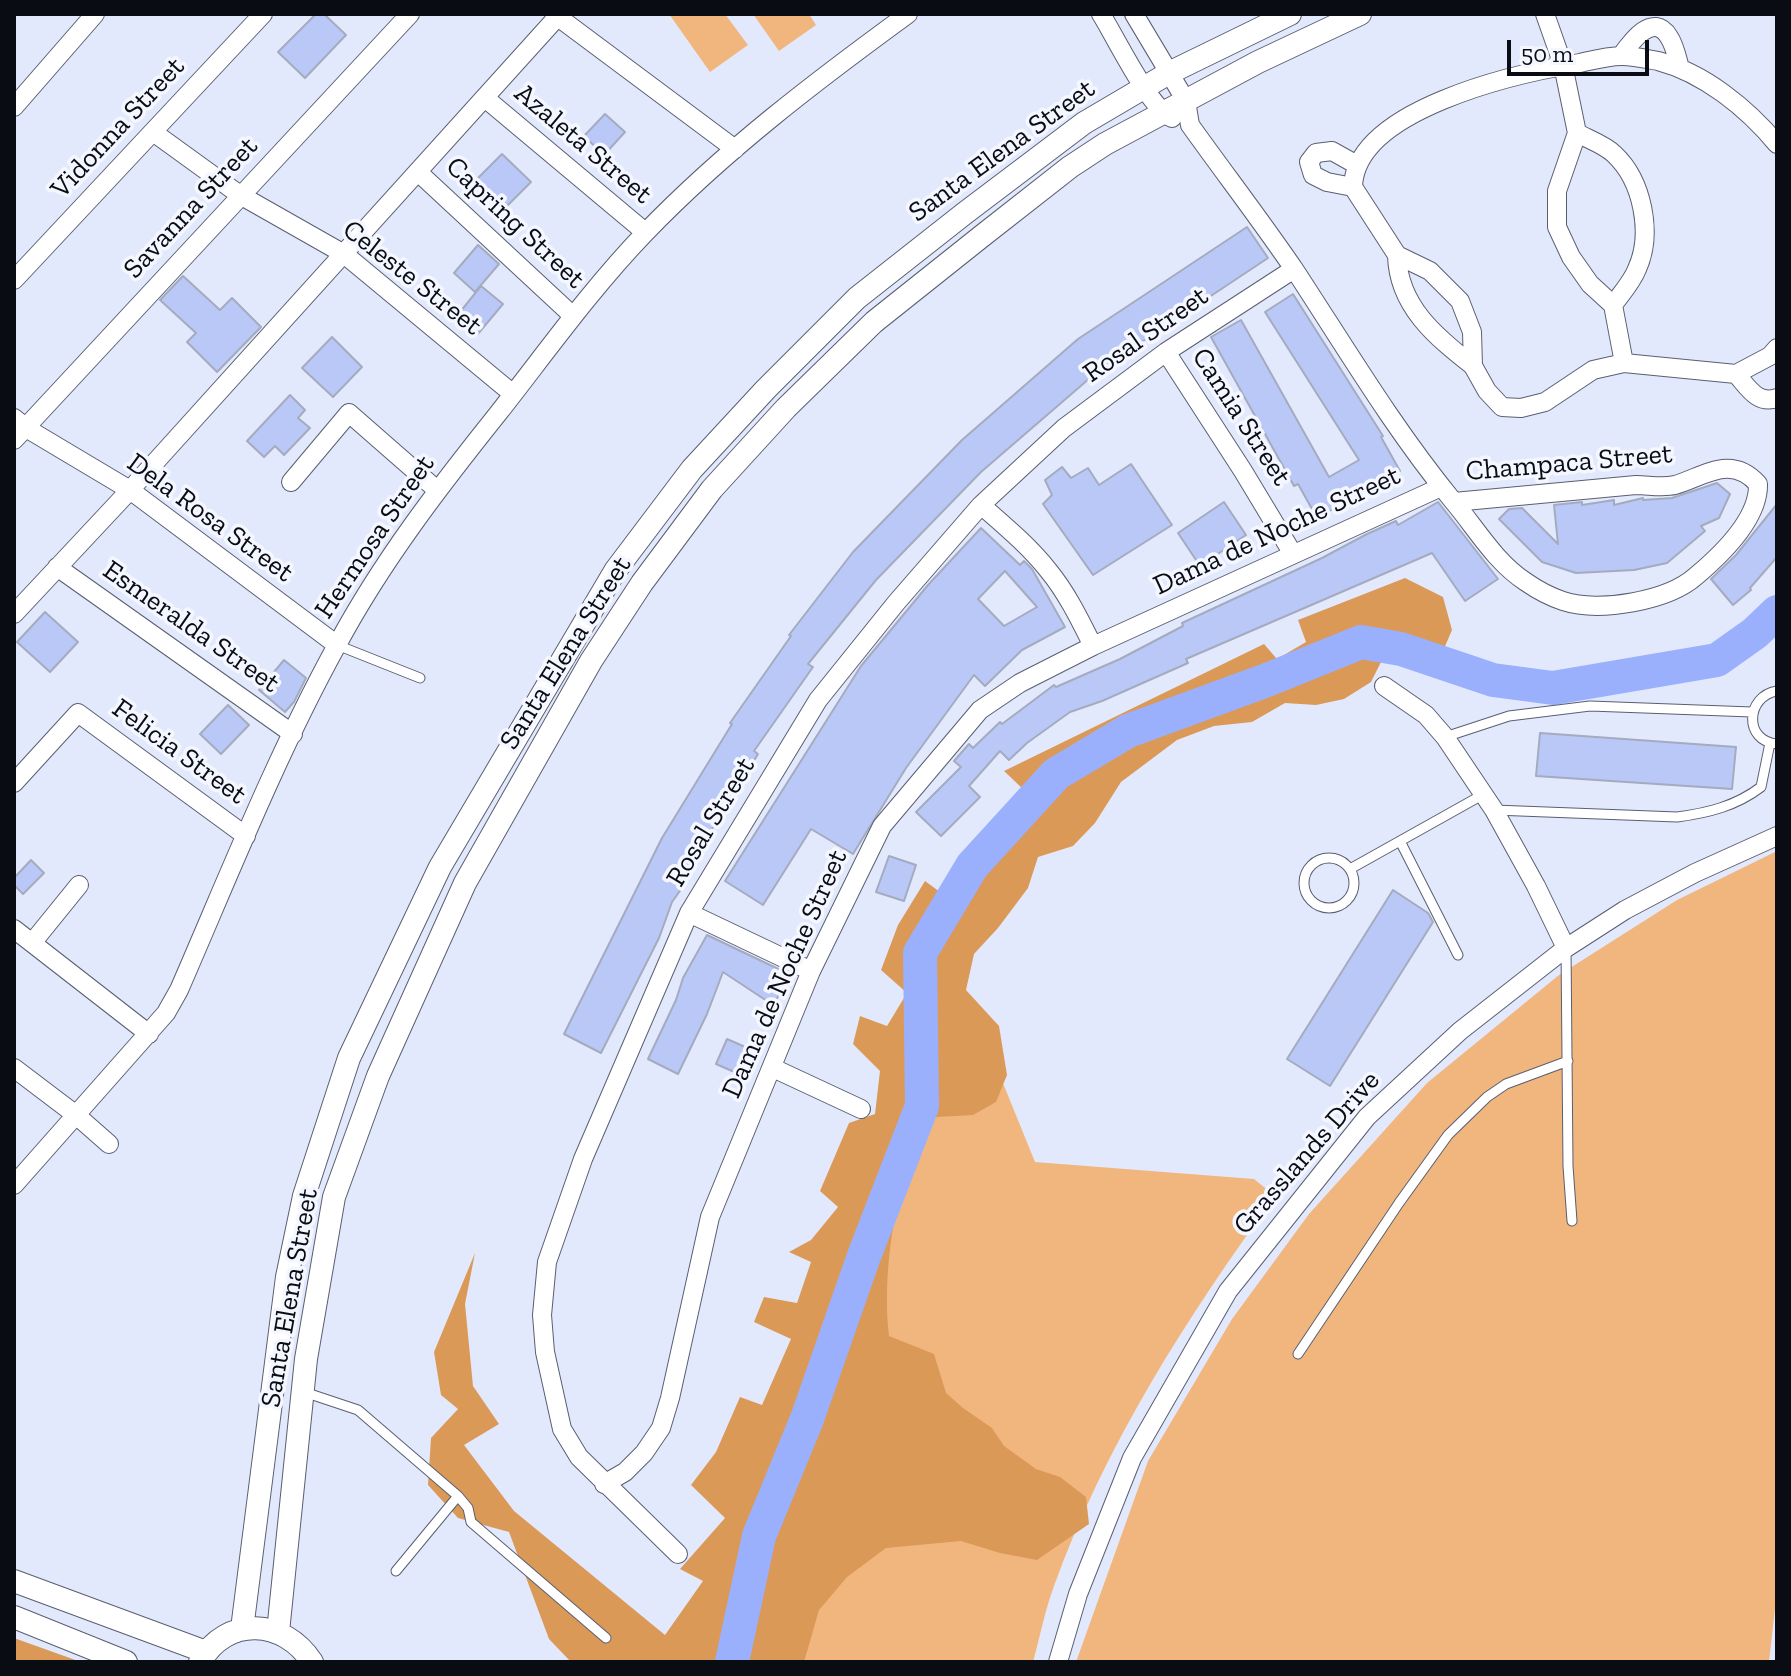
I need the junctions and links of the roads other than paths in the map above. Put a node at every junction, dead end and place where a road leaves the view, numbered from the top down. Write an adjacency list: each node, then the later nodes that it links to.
1 (95, 14): 18 (street)
2 (263, 14): 21 (street, Vidonna Street)
3 (410, 14): 28 (street, Savanna Street)
4 (908, 14): 24 (street, Hermosa Street)
5 (1101, 14): 15 (street)
6 (1134, 14): 14 (street)
7 (1290, 14): 14 (street, Santa Elena Street)
8 (1360, 14): 17 (street, Santa Elena Street)
9 (1545, 14): 12 (street)
10 (557, 15): 16 (street); 24 (street)
11 (1621, 56): 12 (street); 13 (street); 13 (street)
12 (1563, 65): 22 (street); 25 (street)
13 (1680, 68): 23 (street)
14 (1169, 73): 15 (street, Santa Elena Street); 17 (street)
15 (1144, 89): 19 (street); 92 (street, Santa Elena Street)
16 (485, 98): 26 (street); 29 (street, Azaleta Street)
17 (1186, 101): 19 (street, Santa Elena Street); 20 (street)
18 (14, 107)
19 (1163, 114): 20 (street); 85 (street, Santa Elena Street)
20 (1190, 125): 32 (street)
21 (153, 132): 28 (street, Celeste Street); 33 (street, Vidonna Street)
22 (1577, 133): 34 (street); 34 (street)
23 (1777, 144)
24 (735, 149): 29 (street, Hermosa Street)
25 (1357, 165): 27 (street); 27 (street)
26 (418, 172): 30 (street); 35 (street, Capring Street)
27 (1353, 187): 31 (street)
28 (240, 195): 30 (street, Celeste Street); 43 (street, Savanna Street)
29 (645, 232): 35 (street, Hermosa Street)
30 (344, 254): 41 (street, Celeste Street); 46 (street)
31 (1397, 255): 39 (street); 39 (street)
32 (1294, 269): 36 (street, Rosal Street); 45 (street)
33 (14, 280)
34 (1613, 305): 38 (street)
35 (573, 316): 41 (street, Hermosa Street)
36 (1166, 352): 49 (street, Rosal Street); 50 (street, Camia Street)
37 (1775, 358): 40 (street)
38 (1624, 363): 39 (street); 40 (street)
39 (1473, 366)
40 (1736, 374): 42 (street)
41 (513, 394): 47 (street, Hermosa Street)
42 (1777, 398)
43 (18, 429): 46 (street, Dela Rosa Street)
44 (291, 482): 47 (street)
45 (1441, 487): 48 (street); 50 (street, Dama de Noche Street)
46 (130, 490): 51 (street); 53 (street, Dela Rosa Street)
47 (437, 490): 53 (street, Hermosa Street)
48 (1454, 502): 48 (street, Champaca Street)
49 (981, 505): 54 (street); 69 (street, Rosal Street)
50 (1293, 554): 54 (street, Dama de Noche Street)
51 (57, 567): 52 (street); 59 (street, Esmeralda Street)
52 (14, 614)
53 (337, 645): 55 (lane, Dela Rosa Street); 59 (street, Hermosa Street)
54 (1093, 646): 74 (street, Dama de Noche Street)
55 (420, 678)
56 (1384, 686): 60 (street)
57 (1777, 691): 58 (lane)
58 (1752, 712): 60 (lane); 61 (lane)
59 (293, 734): 64 (street, Hermosa Street)
60 (1445, 737): 63 (street)
61 (1774, 743): 63 (lane)
62 (14, 783): 64 (street, Felicia Street)
63 (1489, 802): 66 (lane); 72 (street)
64 (246, 836): 75 (street, Hermosa Street)
65 (1777, 836): 72 (street, Grasslands Drive)
66 (1400, 841): 67 (lane); 73 (lane)
67 (1350, 869): 67 (lane)
68 (79, 885): 71 (street)
69 (689, 913): 74 (street); 86 (street, Rosal Street)
70 (14, 929): 71 (street)
71 (32, 943): 75 (street)
72 (1566, 948): 76 (lane); 98 (street, Grasslands Drive)
73 (1458, 955)
74 (811, 971): 78 (street, Dama de Noche Street)
75 (149, 1034): 80 (street, Hermosa Street)
76 (1568, 1061): 83 (lane); 84 (lane)
77 (14, 1068): 80 (street)
78 (773, 1068): 79 (street); 86 (street, Dama de Noche Street)
79 (861, 1109)
80 (76, 1115): 81 (street); 82 (street, Hermosa Street)
81 (109, 1144)
82 (14, 1185)
83 (1572, 1221)
84 (1298, 1354)
85 (302, 1392): 87 (lane); 93 (street, Santa Elena Street)
86 (604, 1484): 88 (street, Rosal Street)
87 (458, 1496): 89 (lane); 94 (lane)
88 (678, 1554)
89 (396, 1571)
90 (14, 1581): 95 (street)
91 (14, 1617): 96 (street)
92 (242, 1629): 93 (street); 95 (street)
93 (278, 1632): 97 (street)
94 (606, 1638)
95 (203, 1657)
96 (126, 1662)
97 (312, 1662)
98 (1058, 1662)

